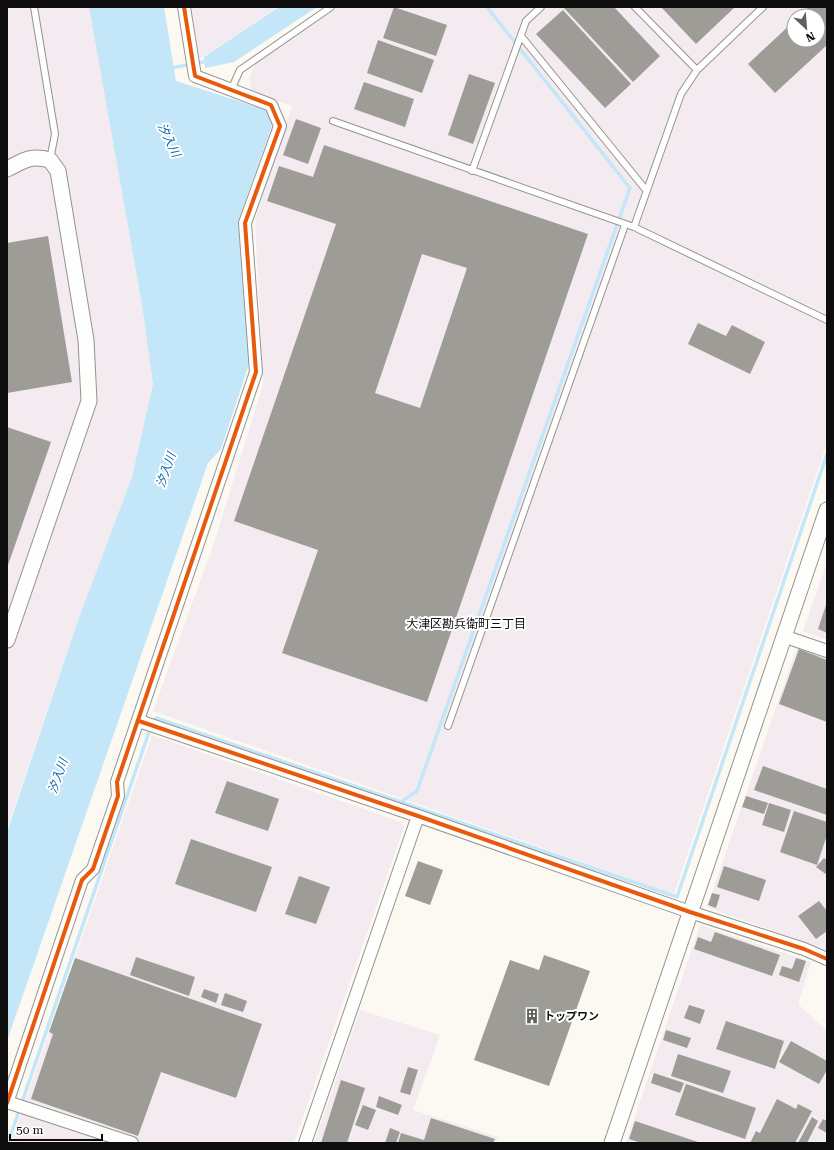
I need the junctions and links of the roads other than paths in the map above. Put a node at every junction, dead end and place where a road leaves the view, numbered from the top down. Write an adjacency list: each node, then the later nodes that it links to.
1 (34, 7): 11 (lane)
2 (184, 7): 9 (street)
3 (332, 7): 9 (lane)
4 (541, 7): 7 (lane)
5 (635, 7): 8 (lane)
6 (763, 7): 8 (lane)
7 (521, 36): 13 (lane); 14 (lane)
8 (697, 70): 14 (lane)
9 (231, 90): 22 (street)
10 (333, 121): 13 (lane)
11 (50, 160): 12 (street); 20 (street)
12 (7, 169)
13 (472, 171): 15 (lane)
14 (646, 190): 16 (lane)
15 (625, 225): 16 (lane); 23 (lane)
16 (634, 227): 17 (lane)
17 (827, 320)
18 (827, 510): 19 (street)
19 (783, 636): 21 (street); 25 (street)
20 (7, 640)
21 (827, 651)
22 (139, 721): 24 (street); 27 (street)
23 (448, 726)
24 (418, 816): 25 (street); 29 (street)
25 (690, 912): 26 (street); 30 (street)
26 (827, 959)
27 (7, 1103): 28 (street)
28 (132, 1143)
29 (305, 1143)
30 (612, 1143)

